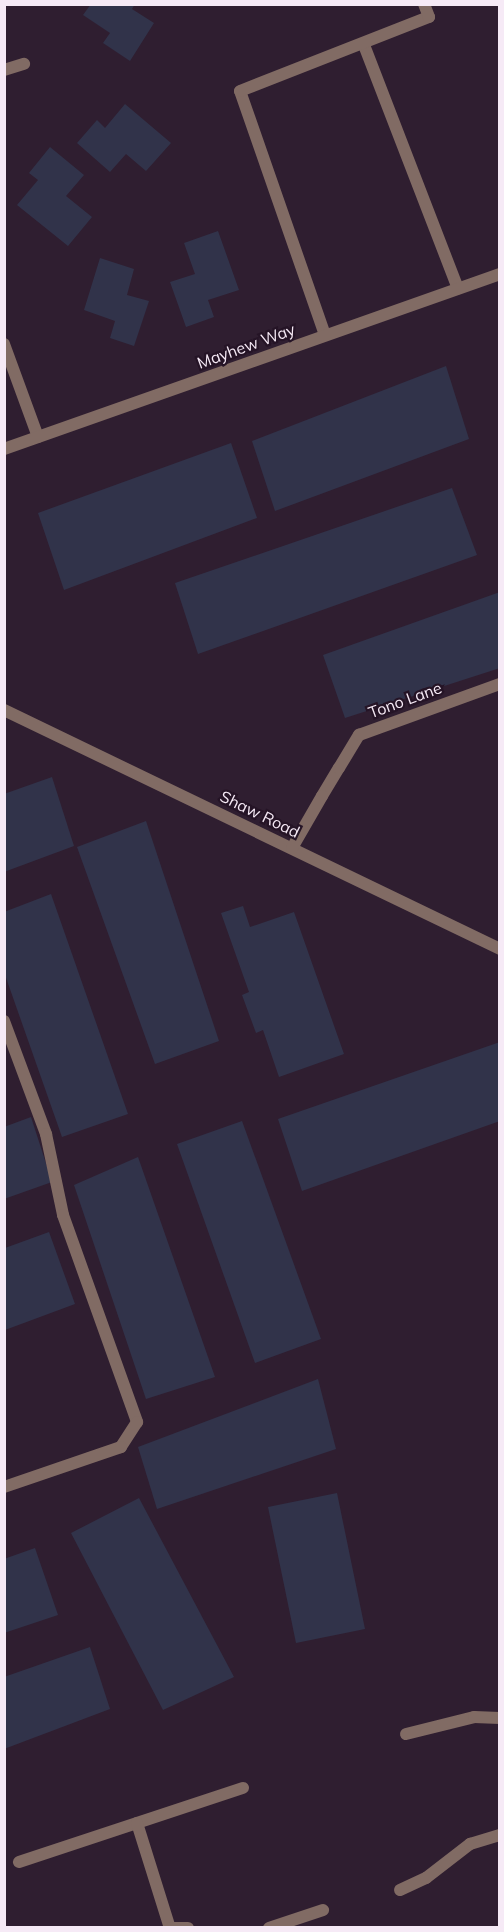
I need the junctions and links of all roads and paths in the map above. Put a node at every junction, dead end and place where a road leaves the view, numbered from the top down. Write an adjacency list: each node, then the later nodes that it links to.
1 (424, 4): 2 (street)
2 (364, 45): 6 (street); 7 (street)
3 (24, 63): 4 (street)
4 (4, 70)
5 (500, 274): 6 (street, Mayhew Way)
6 (458, 289): 7 (street, Mayhew Way)
7 (325, 335): 9 (street, Mayhew Way)
8 (4, 344): 9 (street)
9 (38, 437): 10 (street, Mayhew Way)
10 (4, 449)
11 (500, 684): 13 (street, Tono Lane)
12 (4, 710): 13 (street, Shaw Road)
13 (292, 848): 14 (street, Shaw Road)
14 (500, 950)
15 (4, 1021): 16 (street)
16 (4, 1487)
17 (500, 1718): 18 (street)
18 (406, 1734)
19 (243, 1788): 20 (street)
20 (137, 1823): 22 (street); 25 (street)
21 (500, 1835): 23 (street)
22 (19, 1862)
23 (400, 1890)
24 (323, 1910): 27 (street)
25 (170, 1928): 26 (street)
26 (188, 1928)
27 (269, 1928)

